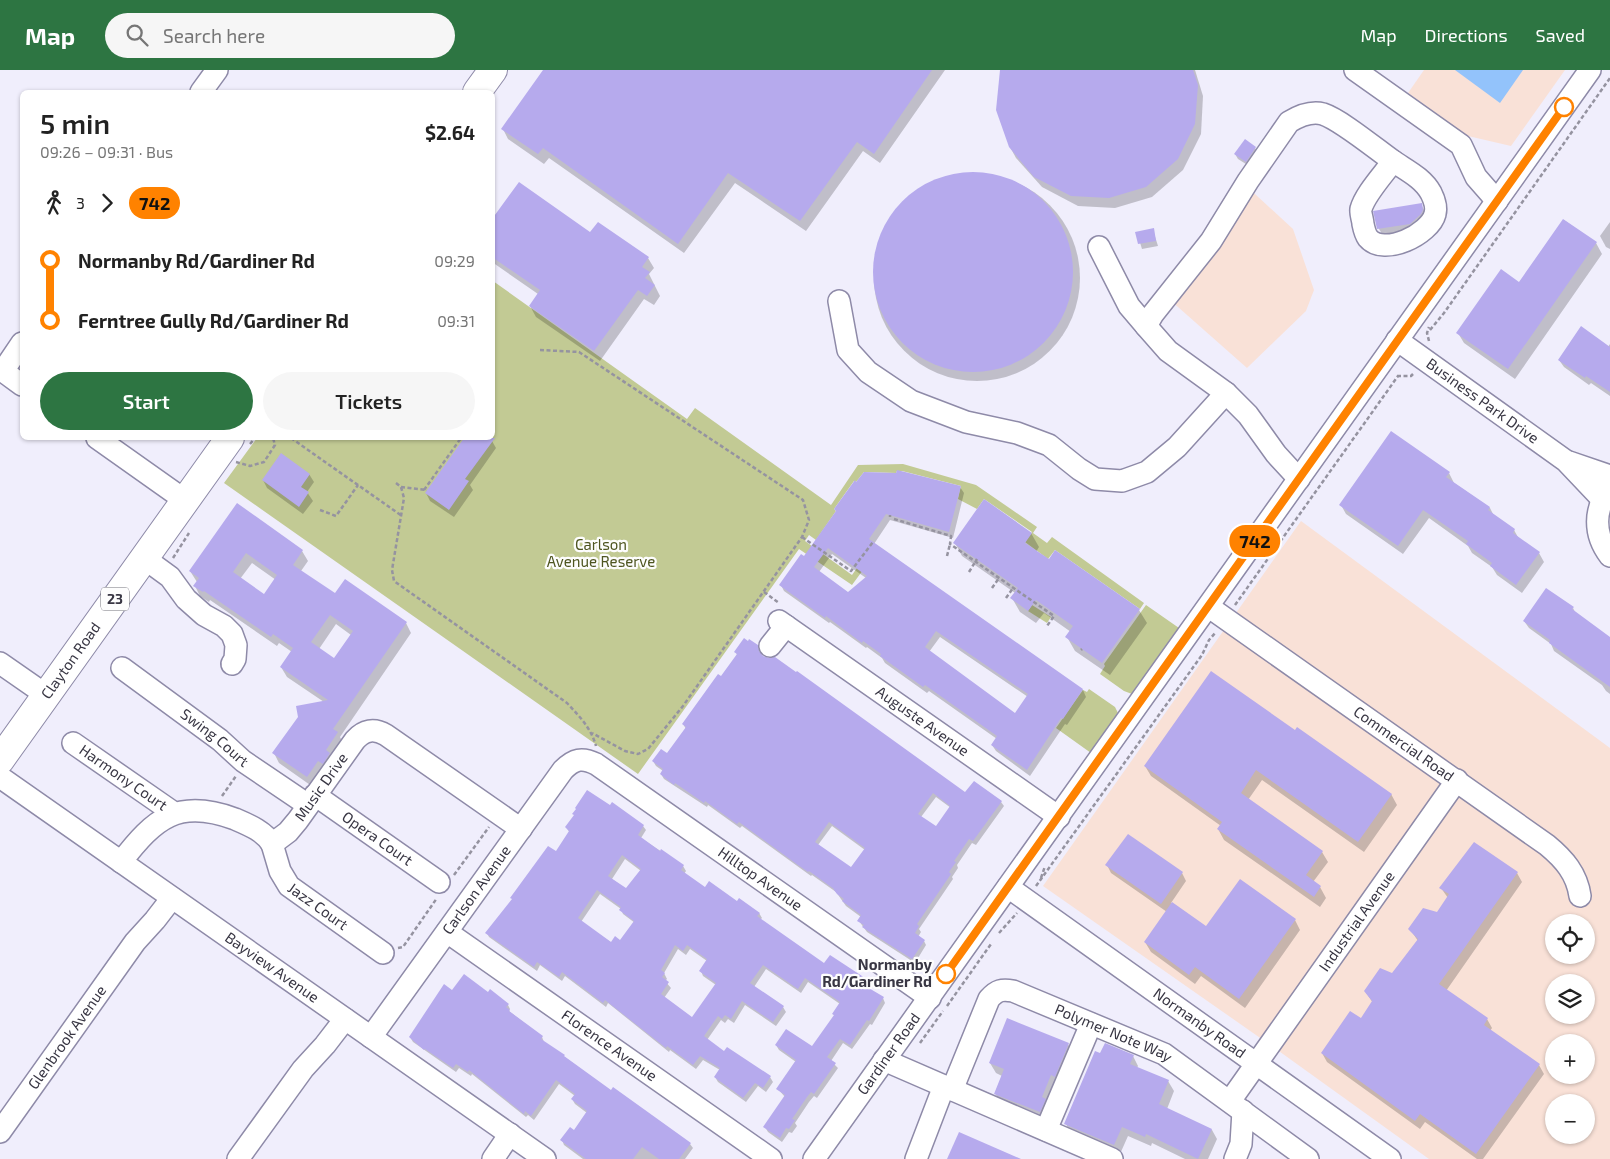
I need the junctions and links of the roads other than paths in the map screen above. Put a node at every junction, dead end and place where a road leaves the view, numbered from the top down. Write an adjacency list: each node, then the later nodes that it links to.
1 (217, 70): 5 (street)
2 (493, 70): 6 (main road)
3 (1355, 70): 8 (street)
4 (1590, 70): 8 (street, Gardiner Road)
5 (202, 90)
6 (478, 90)
7 (1393, 161): 11 (street)
8 (1497, 201): 12 (street, Gardiner Road)
9 (1099, 247): 11 (street)
10 (839, 301): 16 (street)
11 (1146, 326): 16 (street)
12 (1397, 340): 19 (street, Business Park Drive); 21 (street, Gardiner Road)
13 (20, 346): 14 (street)
14 (2, 370): 15 (street)
15 (20, 383)
16 (1226, 393): 21 (street)
17 (100, 440): 23 (street)
18 (225, 444): 23 (main road, Clayton Road / 23)
19 (1566, 462): 20 (street, Business Park Drive); 22 (street, Business Park Drive)
20 (1610, 476)
21 (1299, 478): 26 (street, Gardiner Road)
22 (1606, 493): 24 (street, Business Park Drive)
23 (186, 501): 25 (main road, Clayton Road / 23)
24 (1610, 556)
25 (144, 558): 29 (street); 31 (main road, Clayton Road / 23)
26 (1209, 607): 36 (street, Commercial Road); 39 (street, Gardiner Road)
27 (770, 646): 39 (street, Auguste Avenue)
28 (0, 663): 31 (street)
29 (232, 664)
30 (122, 668): 37 (street, Swing Court)
31 (46, 695): 33 (main road, Clayton Road / 23)
32 (73, 743): 38 (street, Harmony Court)
33 (0, 760)
34 (591, 761): 40 (street, Carlson Avenue); 49 (street, Hilltop Avenue)
35 (0, 777): 42 (street, Bayview Avenue)
36 (1457, 780): 46 (street, Commercial Road); 54 (street, Industrial Avenue)
37 (312, 800): 40 (street, Music Drive); 41 (street, Music Drive); 43 (street, Opera Court)
38 (174, 813): 41 (street); 42 (street)
39 (1059, 817): 44 (street, Gardiner Road)
40 (521, 829): 47 (street, Carlson Avenue)
41 (272, 844): 48 (street, Jazz Court)
42 (121, 862): 45 (street, Bayview Avenue)
43 (439, 882)
44 (1008, 886): 49 (street, Gardiner Road); 54 (street, Normanby Road)
45 (169, 895): 50 (street, Bayview Avenue); 58 (street, Glenbrook Avenue)
46 (1580, 896)
47 (447, 932): 52 (street, Carlson Avenue); 64 (street, Florence Avenue)
48 (383, 953)
49 (930, 998): 53 (street, Gardiner Road)
50 (341, 1016): 52 (street, Bayview Avenue); 60 (street)
51 (1091, 1024): 55 (street, Polymer Note Way); 56 (street, Polymer Note Way); 57 (street)
52 (371, 1037): 59 (street, Bayview Avenue)
53 (884, 1060): 55 (street); 65 (street, Gardiner Road)
54 (1257, 1062): 56 (street, Industrial Avenue); 70 (street, Normanby Road)
55 (948, 1088): 57 (street); 66 (street)
56 (1237, 1106): 68 (street); 69 (street, Polymer Note Way)
57 (1046, 1130): 67 (street)
58 (0, 1132)
59 (514, 1137): 61 (street); 62 (street); 63 (street, Bayview Avenue)
60 (238, 1159)
61 (493, 1159)
62 (503, 1159)
63 (545, 1159)
64 (771, 1159)
65 (814, 1159)
66 (916, 1159)
67 (1112, 1159)
68 (1235, 1159)
69 (1308, 1159)
70 (1390, 1159)

